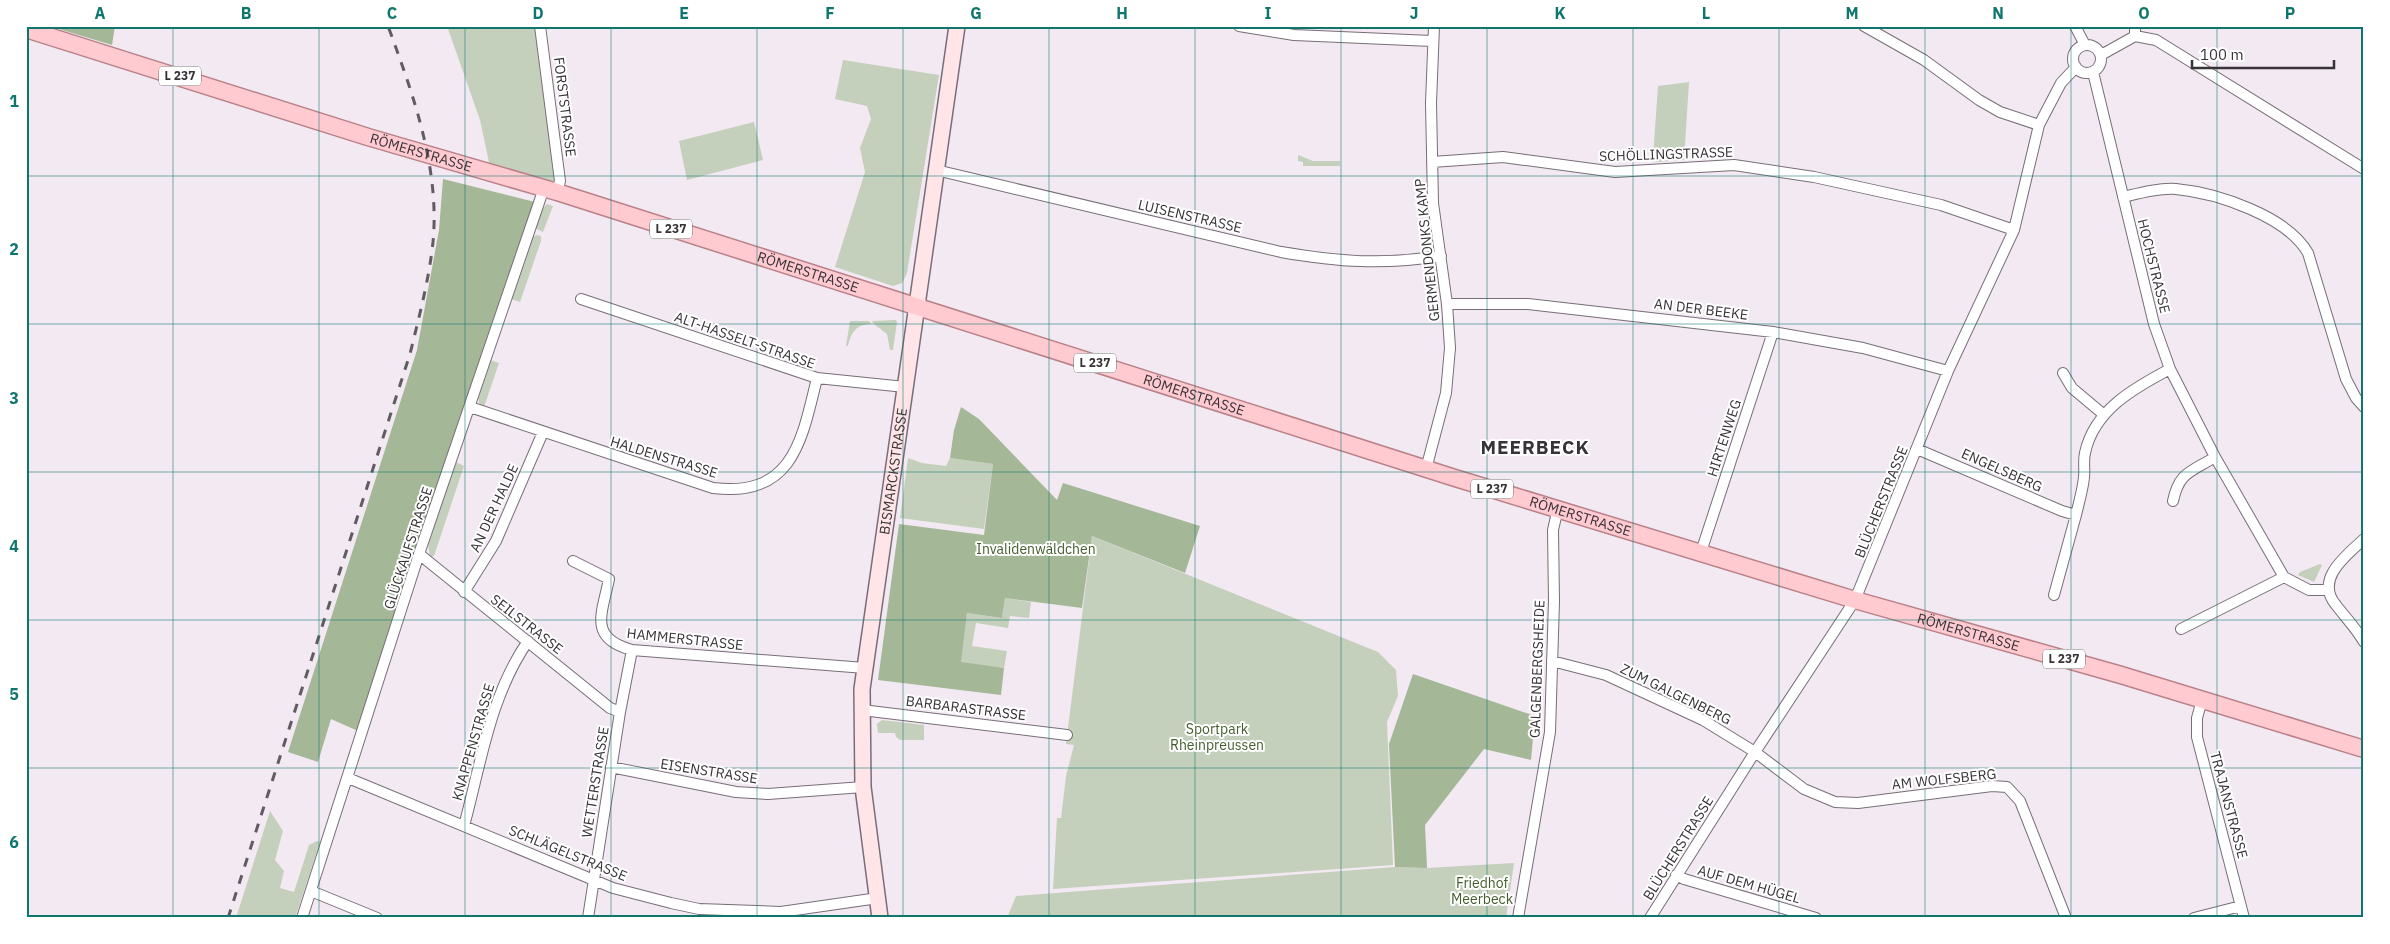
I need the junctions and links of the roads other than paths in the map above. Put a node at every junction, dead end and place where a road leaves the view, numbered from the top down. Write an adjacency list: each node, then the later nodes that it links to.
1 (540, 26): 18 (street, FORSTSTRASSE)
2 (957, 26): 17 (main road, BISMARCKSTRASSE)
3 (1240, 26): 9 (street)
4 (1434, 26): 9 (street, GERMENDONKS KAMP)
5 (1864, 26): 14 (street)
6 (2075, 26): 10 (street)
7 (26, 29): 18 (main road, RÖMERSTRASSE / L 237)
8 (2135, 31): 11 (street); 16 (street)
9 (1432, 40): 15 (street, GERMENDONKS KAMP)
10 (2085, 45): 11 (street); 12 (street)
11 (2101, 55): 13 (street)
12 (2076, 67): 13 (street); 14 (street, BLÜCHERSTRASSE)
13 (2093, 72): 19 (street, HOCHSTRASSE)
14 (2039, 125): 20 (street, BLÜCHERSTRASSE)
15 (1432, 162): 20 (street, SCHÖLLINGSTRASSE); 21 (street, GERMENDONKS KAMP)
16 (2364, 169)
17 (936, 170): 21 (street, LUISENSTRASSE); 24 (main road, BISMARCKSTRASSE)
18 (550, 190): 24 (main road, RÖMERSTRASSE / L 237); 31 (street, GLÜCKAUFSTRASSE)
19 (2123, 196): 26 (street, HOCHSTRASSE); 32 (street)
20 (2014, 230): 27 (street, BLÜCHERSTRASSE)
21 (1441, 256): 23 (street, GERMENDONKS KAMP)
22 (580, 299): 29 (street, ALT-HASSELT-STRASSE)
23 (1447, 304): 25 (street, AN DER BEEKE); 37 (street, GERMENDONKS KAMP)
24 (917, 306): 30 (main road, BISMARCKSTRASSE); 37 (main road, RÖMERSTRASSE / L 237)
25 (1773, 332): 27 (street, AN DER BEEKE); 42 (street, HIRTENWEG)
26 (2170, 369): 33 (street); 36 (street, HOCHSTRASSE)
27 (1948, 371): 35 (street, BLÜCHERSTRASSE)
28 (2063, 373): 33 (street)
29 (817, 378): 30 (street, ALT-HASSELT-STRASSE); 34 (street, HALDENSTRASSE)
30 (905, 387): 55 (main road, BISMARCKSTRASSE)
31 (470, 407): 34 (street, HALDENSTRASSE); 43 (street, GLÜCKAUFSTRASSE)
32 (2364, 407)
33 (2103, 414): 40 (street)
34 (543, 432): 47 (street, AN DER HALDE)
35 (1917, 449): 40 (street, ENGELSBERG); 49 (street, BLÜCHERSTRASSE)
36 (2215, 457): 38 (street); 45 (street, HOCHSTRASSE)
37 (1426, 469): 39 (main road, RÖMERSTRASSE / L 237)
38 (2173, 501)
39 (1558, 508): 42 (main road, RÖMERSTRASSE / L 237); 54 (street, GALGENBERGSHEIDE)
40 (2076, 515): 48 (street)
41 (2364, 539): 46 (street)
42 (1701, 552): 49 (main road, RÖMERSTRASSE / L 237)
43 (419, 554): 47 (street, SEILSTRASSE); 63 (street, GLÜCKAUFSTRASSE)
44 (573, 561): 53 (street, HAMMERSTRASSE)
45 (2284, 577): 46 (street); 50 (street)
46 (2328, 590): 52 (street)
47 (464, 592): 51 (street, SEILSTRASSE)
48 (2054, 595)
49 (1855, 600): 56 (main road, RÖMERSTRASSE / L 237); 61 (street, BLÜCHERSTRASSE)
50 (2181, 629)
51 (528, 641): 58 (street, SEILSTRASSE); 65 (street, KNAPPENSTRASSE)
52 (2364, 642)
53 (632, 650): 55 (street, HAMMERSTRASSE); 58 (street, WETTERSTRASSE)
54 (1552, 661): 61 (street, ZUM GALGENBERG); 75 (street, GALGENBERGSHEIDE)
55 (864, 668): 57 (main road, BISMARCKSTRASSE)
56 (2202, 700): 60 (main road, RÖMERSTRASSE / L 237); 70 (street, TRAJANSTRASSE)
57 (862, 710): 59 (street, BARBARASTRASSE); 64 (main road, BISMARCKSTRASSE)
58 (620, 712): 62 (street, WETTERSTRASSE)
59 (1067, 735)
60 (2364, 749)
61 (1755, 752): 66 (street, BLÜCHERSTRASSE); 78 (street, AM WOLFSBERG)
62 (611, 767): 64 (street, EISENSTRASSE); 67 (street, WETTERSTRASSE)
63 (348, 778): 65 (street, SCHLÄGELSTRASSE); 68 (street, GLÜCKAUFSTRASSE)
64 (863, 787): 69 (main road, BISMARCKSTRASSE)
65 (464, 826): 67 (street, SCHLÄGELSTRASSE)
66 (1676, 874): 76 (street, BLÜCHERSTRASSE); 77 (street, AUF DEM HÜGEL)
67 (594, 881): 69 (street, SCHLÄGELSTRASSE); 73 (street, WETTERSTRASSE)
68 (311, 891): 71 (street, GLÜCKAUFSTRASSE); 72 (street)
69 (878, 898): 74 (main road, BISMARCKSTRASSE)
70 (2241, 906): 79 (street); 80 (street, TRAJANSTRASSE)
71 (302, 918)
72 (377, 918)
73 (588, 918)
74 (880, 918)
75 (1518, 918)
76 (1650, 918)
77 (1816, 918)
78 (2066, 918)
79 (2194, 918)
80 (2244, 918)

